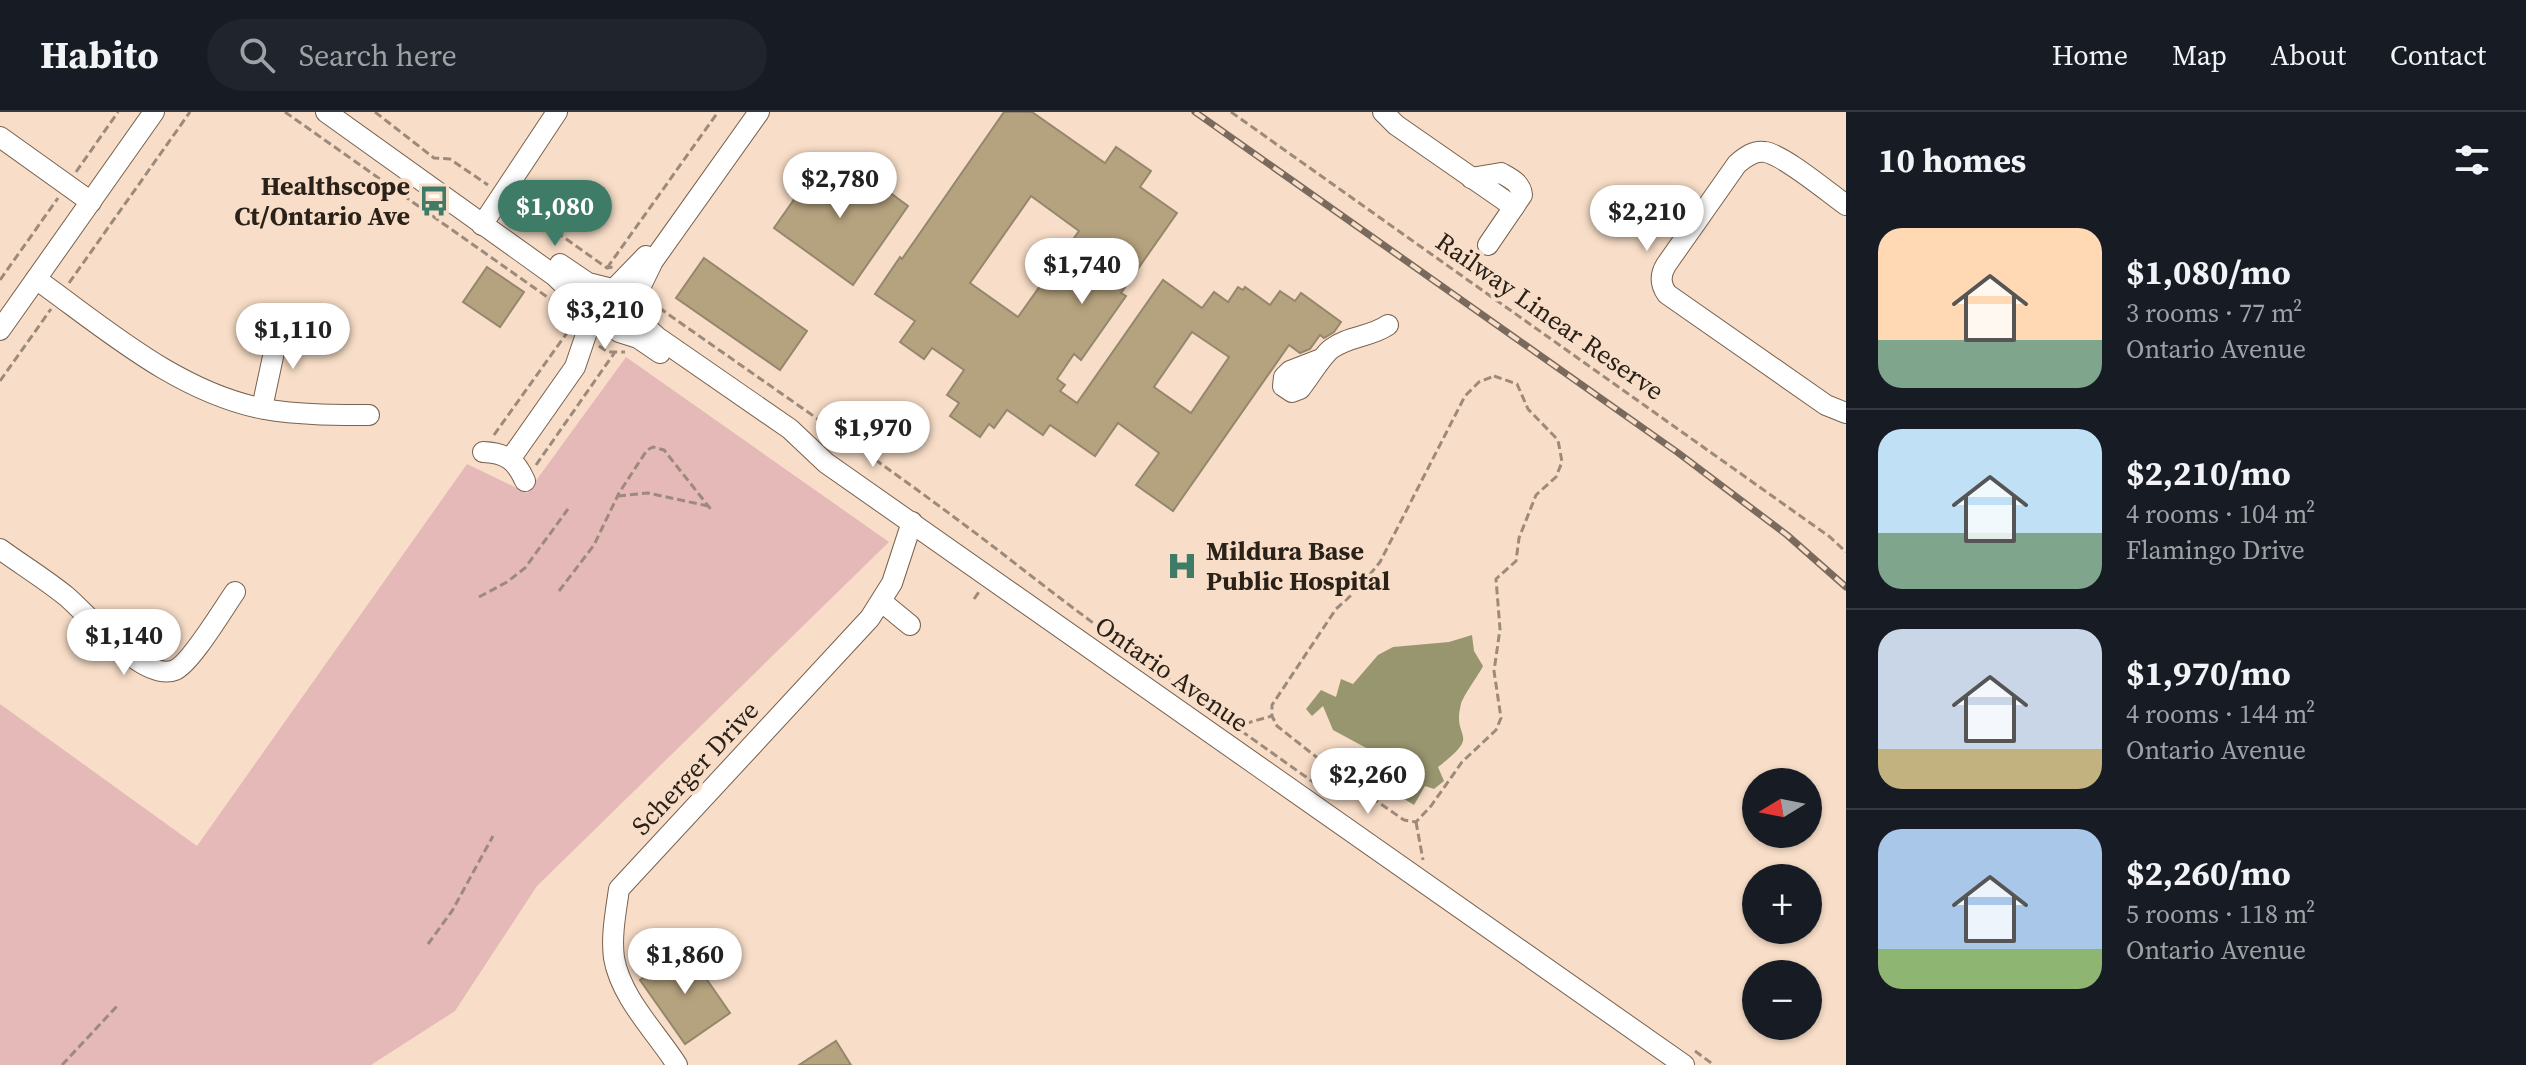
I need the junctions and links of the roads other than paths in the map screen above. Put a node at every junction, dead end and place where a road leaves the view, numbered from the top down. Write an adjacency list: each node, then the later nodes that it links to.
1 (154, 112): 9 (street)
2 (326, 112): 11 (street, Ontario Avenue)
3 (344, 112): 11 (street, Ontario Avenue)
4 (557, 112): 11 (street)
5 (749, 112): 14 (street)
6 (759, 112): 14 (street)
7 (1383, 112): 12 (street)
8 (0, 137): 9 (street)
9 (91, 202): 13 (street)
10 (1846, 205): 23 (street)
11 (485, 219): 14 (street, Ontario Avenue); 15 (street, Ontario Avenue)
12 (1488, 245)
13 (36, 279): 18 (street); 22 (street)
14 (624, 288): 15 (street); 19 (street); 27 (street, Ontario Avenue)
15 (584, 319): 19 (street, Ontario Avenue); 21 (street)
16 (280, 324): 22 (street)
17 (1388, 325): 20 (street)
18 (0, 330)
19 (615, 339): 21 (street); 27 (street, Ontario Avenue)
20 (1321, 359)
21 (575, 367): 26 (street)
22 (262, 408): 24 (street)
23 (1846, 413)
24 (369, 415)
25 (489, 444): 26 (street)
26 (511, 458): 28 (street)
27 (826, 463): 29 (street, Ontario Avenue)
28 (531, 473)
29 (912, 522): 32 (street, Scherger Drive); 34 (street, Ontario Avenue)
30 (0, 549): 31 (street)
31 (235, 592)
32 (882, 602): 33 (street); 35 (street, Scherger Drive)
33 (910, 625)
34 (1687, 1056)
35 (677, 1065)

